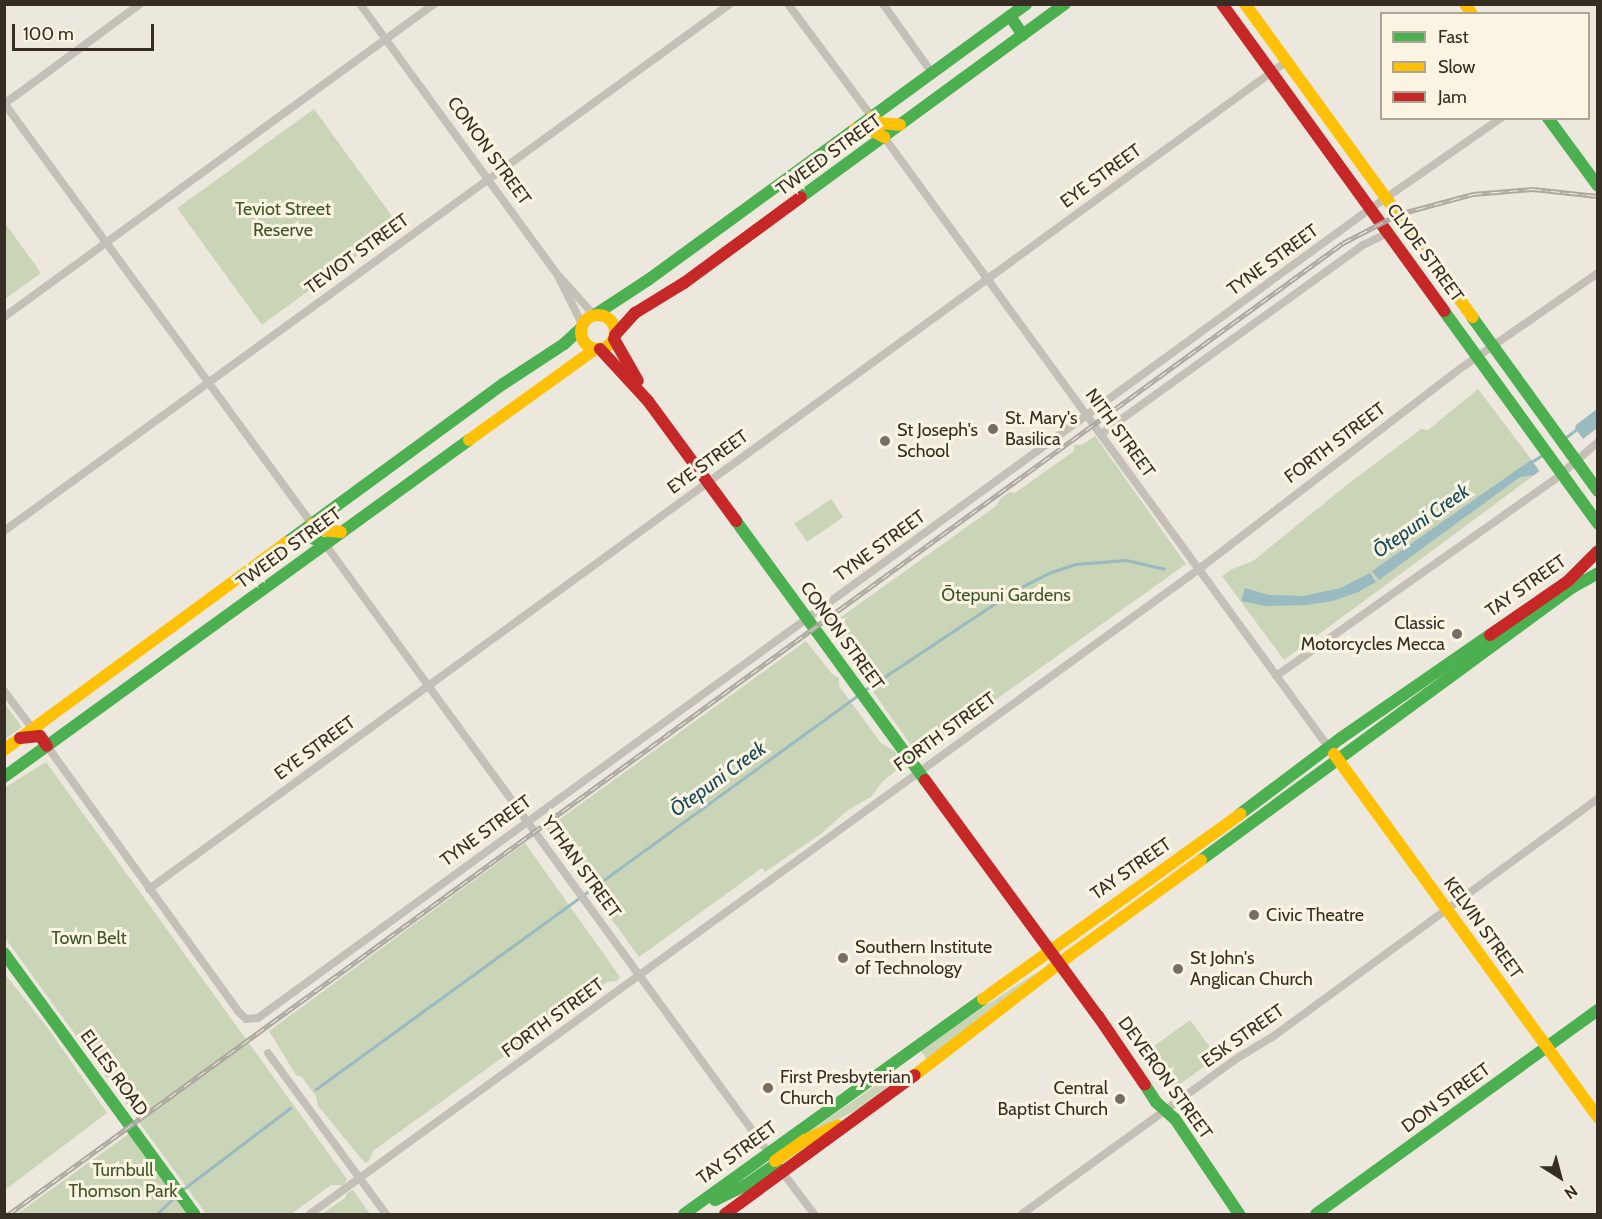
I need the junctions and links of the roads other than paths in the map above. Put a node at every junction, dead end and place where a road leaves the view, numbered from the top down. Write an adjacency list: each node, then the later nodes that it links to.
1 (140, 4): 17 (street)
2 (360, 4): 13 (street, CONON STREET)
3 (434, 4): 13 (street)
4 (730, 4): 24 (street, TEVIOT STREET)
5 (788, 4): 18 (street)
6 (883, 4): 16 (street)
7 (1026, 4): 11 (main road, TWEED STREET)
8 (1065, 4): 12 (main road, TWEED STREET)
9 (1222, 4): 15 (main road, CLYDE STREET)
10 (1245, 4): 14 (main road, CLYDE STREET)
11 (1010, 16): 12 (main road); 16 (main road, TWEED STREET)
12 (1023, 35): 21 (main road, TWEED STREET)
13 (386, 39): 24 (street, CONON STREET); 31 (street)
14 (1287, 61): 15 (street, EYE STREET); 26 (main road, CLYDE STREET)
15 (1271, 72): 27 (main road, CLYDE STREET); 34 (street, EYE STREET)
16 (932, 73): 18 (main road, TWEED STREET)
17 (4, 103): 31 (street)
18 (872, 117): 21 (main road); 22 (main road, TWEED STREET)
19 (1498, 120): 26 (street, TYNE STREET)
20 (1549, 120): 25 (main road)
21 (900, 125): 23 (main road, TWEED STREET)
22 (855, 129): 23 (main road); 28 (main road, TWEED STREET)
23 (884, 137): 30 (main road, TWEED STREET); 34 (street, NITH STREET)
24 (487, 179): 33 (street, CONON STREET); 42 (street, TEVIOT STREET)
25 (1598, 186)
26 (1387, 198): 27 (street, TYNE STREET); 39 (main road, CLYDE STREET)
27 (1371, 210): 29 (main road, CLYDE STREET); 44 (street, TYNE STREET)
28 (732, 219): 30 (main road); 35 (main road, TWEED STREET)
29 (1388, 233): 41 (main road, CLYDE STREET); 45 (street)
30 (745, 238): 38 (main road, TWEED STREET)
31 (106, 243): 36 (street); 42 (street)
32 (1598, 273): 39 (street, FORTH STREET)
33 (557, 274): 35 (street, CONON STREET); 37 (street)
34 (988, 279): 44 (street, NITH STREET); 49 (street, EYE STREET)
35 (595, 315): 37 (main road); 38 (main road, CONON STREET)
36 (4, 316)
37 (581, 326): 40 (main road, CONON STREET); 51 (main road, TWEED STREET)
38 (615, 337): 40 (main road); 43 (main road)
39 (1495, 346): 41 (street, FORTH STREET); 47 (main road, CLYDE STREET)
40 (598, 349): 43 (main road, CONON STREET); 54 (main road, TWEED STREET)
41 (1478, 356): 48 (main road, CLYDE STREET); 59 (street, FORTH STREET)
42 (208, 383): 51 (street); 53 (street, TEVIOT STREET)
43 (648, 401): 49 (main road, CONON STREET)
44 (1087, 416): 45 (street, NITH STREET); 63 (street, TYNE STREET)
45 (1101, 434): 59 (street, NITH STREET)
46 (1598, 442): 47 (street)
47 (1572, 455): 48 (street); 50 (main road, CLYDE STREET)
48 (1562, 472): 52 (main road, CLYDE STREET); 64 (street)
49 (708, 482): 63 (main road, CONON STREET); 65 (street, EYE STREET)
50 (1598, 491)
51 (312, 524): 54 (main road); 55 (main road, TWEED STREET)
52 (1596, 524)
53 (4, 531)
54 (341, 532): 57 (main road, TWEED STREET)
55 (295, 537): 57 (main road); 67 (main road, TWEED STREET)
56 (1598, 537): 62 (main road)
57 (325, 544): 65 (street, YTHAN STREET); 69 (main road, TWEED STREET)
58 (1598, 551): 62 (main road, TAY STREET)
59 (1198, 569): 64 (street, NITH STREET); 73 (street, FORTH STREET)
60 (1598, 573): 62 (main road, TAY STREET)
61 (1598, 578): 62 (main road)
62 (1540, 606): 70 (main road, TAY STREET); 72 (main road, TAY STREET)
63 (808, 619): 73 (main road, CONON STREET); 76 (street, TYNE STREET)
64 (1276, 676): 70 (street, NITH STREET)
65 (429, 686): 76 (street, YTHAN STREET); 77 (street, EYE STREET)
66 (4, 691): 67 (street)
67 (32, 728): 68 (main road, TWEED STREET)
68 (19, 738): 69 (main road); 71 (main road, TWEED STREET)
69 (47, 746): 74 (main road, TWEED STREET); 77 (street)
70 (1329, 748): 72 (main road, KELVIN STREET); 79 (main road, TAY STREET)
71 (4, 750)
72 (1338, 760): 78 (main road, KELVIN STREET); 81 (main road, TAY STREET)
73 (919, 772): 79 (main road, CONON STREET); 82 (street, FORTH STREET)
74 (4, 777)
75 (1598, 800): 78 (street, ESK STREET)
76 (528, 822): 77 (street, TYNE STREET); 82 (street, YTHAN STREET)
77 (149, 889)
78 (1446, 909): 84 (main road, KELVIN STREET); 88 (street, ESK STREET)
79 (1049, 950): 81 (main road, DEVERON STREET); 86 (main road, TAY STREET)
80 (4, 953): 92 (main road, ELLES ROAD)
81 (1059, 964): 87 (main road, TAY STREET); 88 (main road, DEVERON STREET)
82 (639, 975): 90 (street, YTHAN STREET); 91 (street, FORTH STREET)
83 (1598, 1010): 84 (main road, DON STREET)
84 (1546, 1047): 89 (main road, KELVIN STREET); 100 (main road, DON STREET)
85 (268, 1053): 91 (street)
86 (875, 1076): 87 (main road); 90 (main road, TAY STREET)
87 (892, 1093): 90 (main road, TAY STREET)
88 (1165, 1111): 98 (street, ESK STREET); 99 (main road, DEVERON STREET)
89 (1598, 1118)
90 (776, 1163): 95 (main road, TAY STREET); 96 (main road, TAY STREET); 97 (street, YTHAN STREET)
91 (359, 1178): 93 (street, FORTH STREET); 94 (street)
92 (194, 1215)
93 (310, 1215)
94 (386, 1215)
95 (685, 1215)
96 (725, 1215)
97 (813, 1215)
98 (1022, 1215)
99 (1239, 1215)
100 (1316, 1215)

